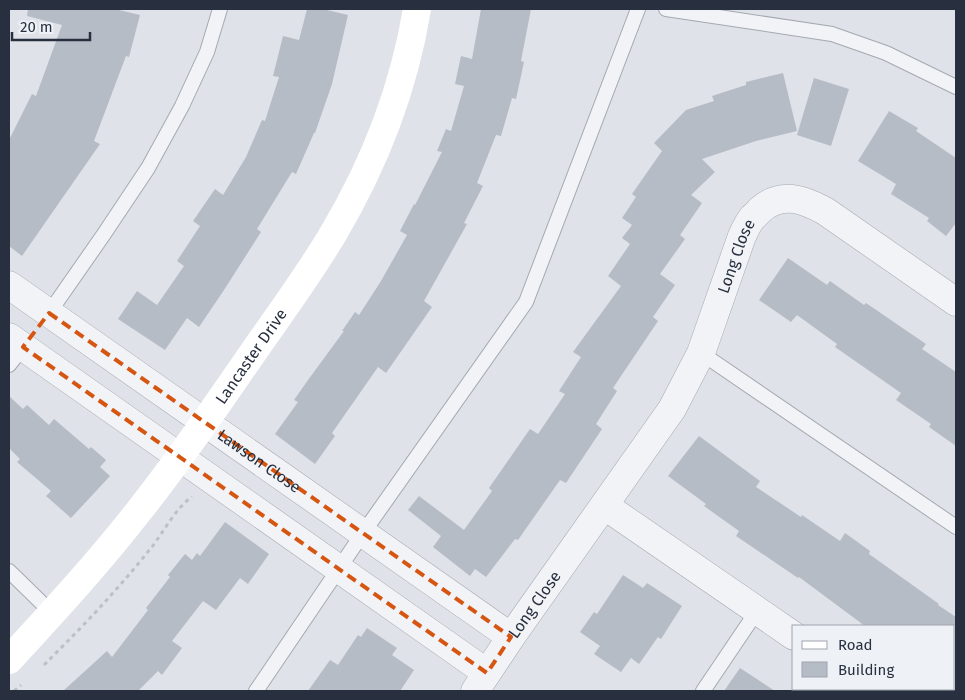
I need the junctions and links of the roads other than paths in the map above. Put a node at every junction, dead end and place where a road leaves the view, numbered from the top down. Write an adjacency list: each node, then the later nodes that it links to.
1 (220, 9): 8 (lane)
2 (417, 9): 11 (street, Lancaster Drive)
3 (638, 9): 15 (lane)
4 (666, 9): 5 (lane)
5 (956, 87)
6 (9, 285): 8 (street, Lawson Close)
7 (956, 302): 10 (street, Long Close)
8 (49, 313): 9 (street); 11 (street, Lawson Close)
9 (14, 350): 12 (street)
10 (701, 353): 13 (street, Long Close); 14 (lane)
11 (205, 422): 12 (street, Lancaster Drive); 15 (street, Lawson Close)
12 (180, 457): 16 (street); 19 (street, Lancaster Drive)
13 (604, 506): 18 (street); 22 (street, Long Close)
14 (956, 527)
15 (362, 533): 16 (lane); 22 (street, Lawson Close)
16 (338, 568): 22 (street); 23 (lane)
17 (9, 571): 19 (lane)
18 (757, 611): 20 (street); 24 (lane)
19 (52, 613): 21 (street, Lancaster Drive)
20 (792, 635)
21 (9, 660)
22 (493, 664)
23 (256, 691)
24 (703, 691)

